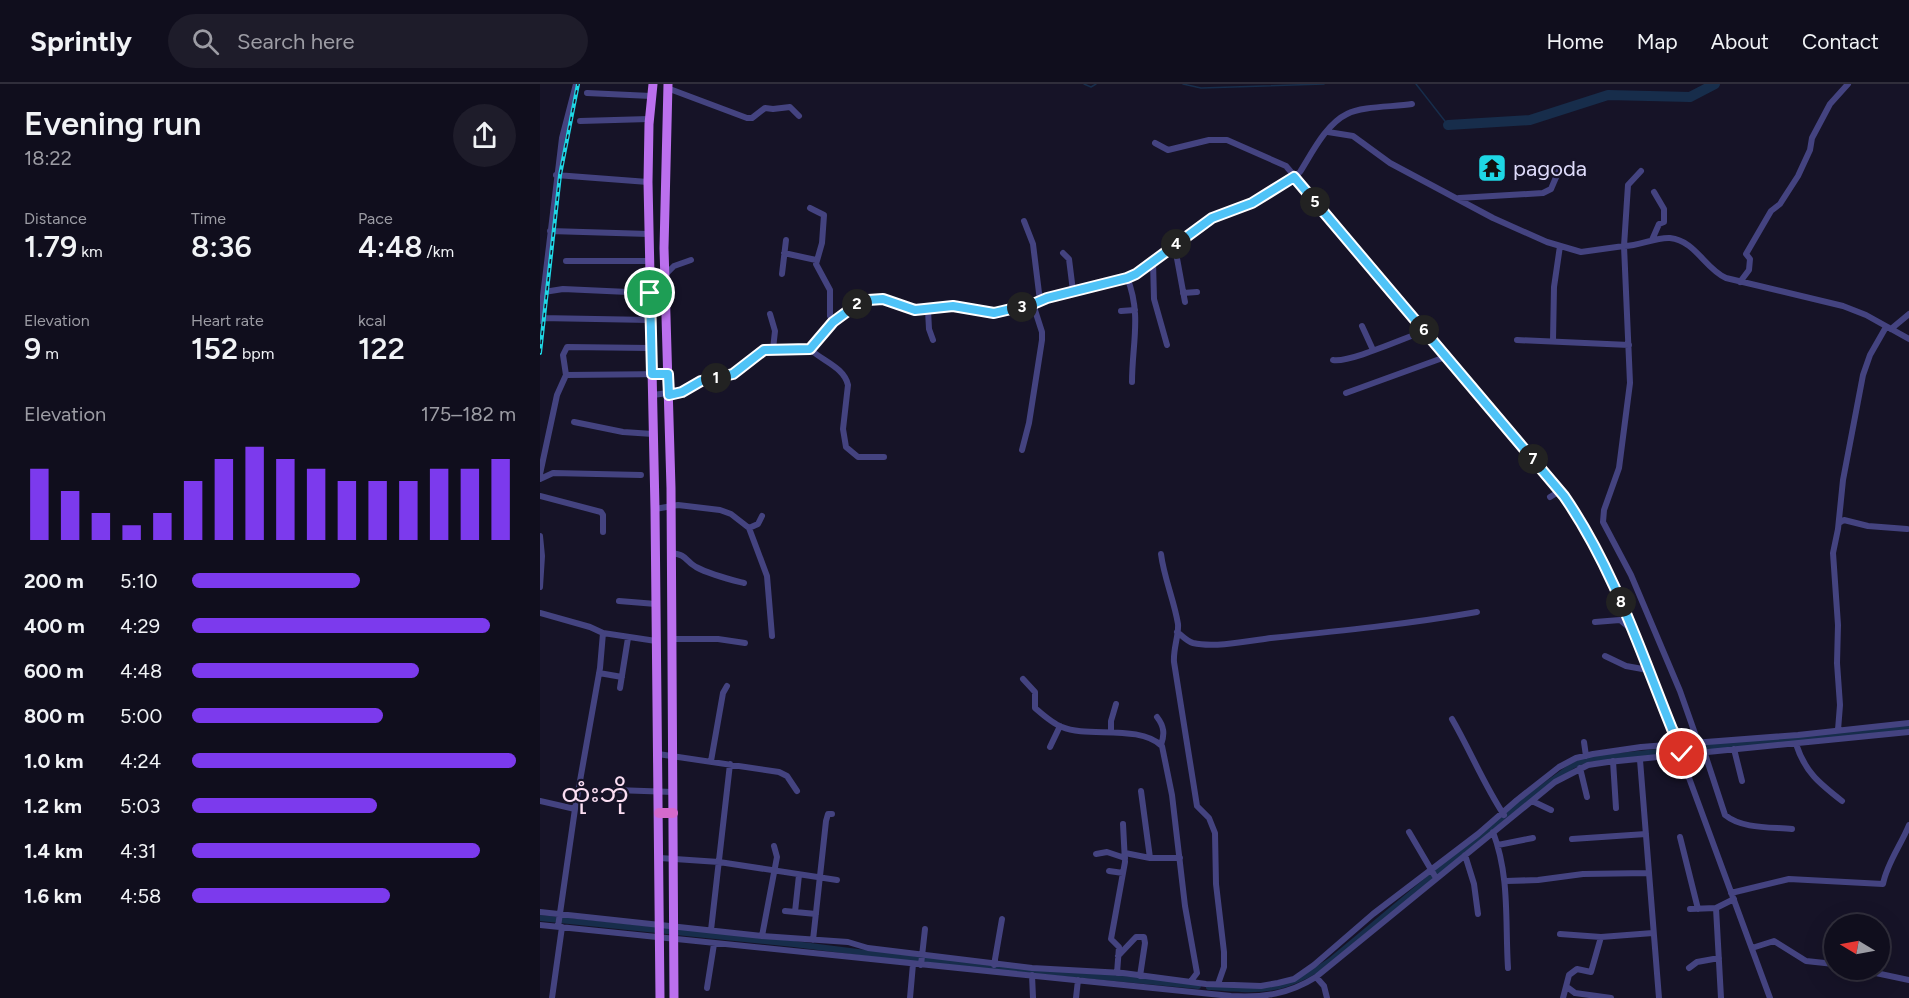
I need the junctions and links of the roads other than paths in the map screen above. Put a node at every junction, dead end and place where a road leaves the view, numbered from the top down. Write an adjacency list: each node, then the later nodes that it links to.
1 (576, 84): 15 (street)
2 (653, 84): 6 (main road)
3 (1848, 84): 39 (street)
4 (668, 86): 8 (street); 37 (main road)
5 (587, 93): 6 (street)
6 (651, 96): 9 (main road)
7 (1412, 104): 11 (street)
8 (800, 116)
9 (650, 119): 10 (street); 17 (main road)
10 (580, 121)
11 (1328, 132): 16 (street); 19 (street)
12 (1155, 143): 16 (street)
13 (1560, 168): 19 (street)
14 (1641, 171): 27 (street)
15 (556, 175): 17 (street); 22 (street)
16 (1294, 177): 28 (street); 57 (street)
17 (648, 182): 23 (main road)
18 (1654, 192): 25 (street)
19 (1458, 198): 26 (street)
20 (810, 208): 32 (street)
21 (1024, 221): 46 (street)
22 (550, 231): 23 (street); 41 (street)
23 (649, 234): 34 (main road)
24 (786, 240): 29 (street)
25 (1652, 240): 27 (street); 39 (street)
26 (1560, 246): 27 (street); 61 (street)
27 (1624, 246): 63 (street)
28 (1172, 247): 35 (street); 44 (street)
29 (784, 253): 32 (street); 36 (street)
30 (1063, 253): 40 (street)
31 (691, 260): 37 (street)
32 (816, 260): 54 (street)
33 (566, 261): 34 (street)
34 (650, 261): 43 (main road)
35 (1153, 261): 38 (street); 62 (street)
36 (782, 274)
37 (664, 275): 71 (main road)
38 (1127, 278): 40 (street); 48 (street)
39 (1740, 282): 56 (street)
40 (1073, 291): 46 (street)
41 (544, 292): 43 (street); 52 (street)
42 (1197, 292): 44 (street)
43 (650, 293): 53 (main road)
44 (1183, 293): 45 (street)
45 (1185, 302)
46 (1036, 303): 47 (street); 79 (street)
47 (928, 310): 54 (street); 59 (street)
48 (1136, 310): 49 (street); 73 (street)
49 (1121, 311)
50 (770, 314): 65 (street)
51 (1909, 314): 56 (street)
52 (540, 319): 53 (street)
53 (651, 320): 64 (main road)
54 (833, 322): 66 (street)
55 (1362, 326): 67 (street)
56 (1888, 328): 58 (street); 90 (street)
57 (1425, 331): 67 (street); 68 (street)
58 (1909, 339)
59 (933, 340)
60 (1517, 340): 61 (street)
61 (1553, 340): 63 (street)
62 (1167, 345)
63 (1629, 345): 128 (street)
64 (651, 348): 70 (main road); 72 (street)
65 (773, 349): 66 (street); 76 (street)
66 (810, 349): 80 (street)
67 (1373, 350): 69 (street)
68 (1448, 356): 74 (street); 84 (street)
69 (1333, 360)
70 (652, 374): 71 (street); 72 (street); 75 (main road)
71 (668, 374): 76 (main road)
72 (566, 375): 81 (street)
73 (1132, 382)
74 (1346, 393)
75 (652, 395): 76 (street); 78 (main road)
76 (669, 395): 87 (main road)
77 (574, 422): 78 (street)
78 (653, 434): 88 (main road)
79 (1022, 450)
80 (884, 457)
81 (540, 474)
82 (641, 475): 83 (street)
83 (540, 479)
84 (1560, 491): 86 (street); 104 (street)
85 (540, 496): 93 (street)
86 (1550, 496)
87 (671, 506): 88 (street); 91 (street); 95 (main road)
88 (655, 509): 100 (main road)
89 (762, 516): 91 (street)
90 (1839, 524): 92 (street); 124 (street)
91 (749, 528): 107 (street)
92 (1907, 529)
93 (603, 531)
94 (540, 536): 98 (street)
95 (671, 554): 97 (street); 109 (main road)
96 (1161, 554): 106 (street)
97 (744, 583)
98 (540, 587)
99 (619, 601): 100 (street)
100 (656, 604): 110 (main road)
101 (1477, 612): 106 (street)
102 (540, 613): 105 (street)
103 (1595, 622): 104 (street)
104 (1633, 632): 113 (street)
105 (603, 633): 108 (street); 114 (street)
106 (1178, 633): 229 (street)
107 (772, 636)
108 (628, 638): 110 (street); 115 (street)
109 (671, 639): 111 (street); 136 (main road)
110 (656, 641): 135 (main road)
111 (745, 643)
112 (1605, 656): 113 (street)
113 (1648, 670): 132 (street)
114 (599, 673): 115 (street); 154 (street)
115 (622, 677): 118 (street)
116 (1023, 679): 123 (street)
117 (727, 686): 139 (street)
118 (620, 688)
119 (1116, 704): 125 (street)
120 (1157, 717): 130 (street)
121 (1452, 719): 159 (street)
122 (1909, 723): 124 (street)
123 (1060, 726): 125 (street); 131 (street)
124 (1838, 730): 128 (street)
125 (1112, 732): 130 (street)
126 (1908, 734): 129 (street)
127 (1584, 742): 137 (street)
128 (1698, 742): 132 (street)
129 (1796, 744): 134 (street); 152 (street)
130 (1161, 745): 177 (street)
131 (1050, 747)
132 (1681, 749): 133 (street); 137 (street); 138 (street); 188 (street)
133 (1704, 752): 134 (street); 162 (street)
134 (1735, 753): 143 (street)
135 (658, 754): 136 (street); 147 (main road)
136 (672, 755): 139 (street); 148 (main road)
137 (1586, 756): 159 (street)
138 (1640, 760): 140 (street); 165 (street)
139 (711, 761): 141 (street)
140 (1613, 761): 142 (street); 153 (street)
141 (730, 764): 145 (street); 178 (street)
142 (1580, 768): 149 (street); 151 (street)
143 (1742, 781)
144 (615, 790): 147 (street)
145 (797, 791)
146 (1141, 791): 176 (street)
147 (658, 792): 148 (street); 156 (main road)
148 (673, 792): 157 (main road)
149 (1587, 797)
150 (540, 801): 154 (street)
151 (1532, 801): 155 (street); 159 (street)
152 (1842, 801)
153 (1616, 808)
154 (575, 809): 197 (street)
155 (1551, 810)
156 (659, 813): 157 (highway); 174 (main road)
157 (673, 813): 175 (main road)
158 (832, 814): 185 (street)
159 (1505, 817): 164 (street); 182 (street)
160 (1123, 824): 172 (street)
161 (1909, 825): 188 (street)
162 (1792, 829)
163 (1409, 831): 182 (street)
164 (1493, 832): 169 (street); 173 (street)
165 (1646, 834): 168 (street); 181 (street)
166 (1680, 837): 190 (street)
167 (1533, 838): 169 (street)
168 (1572, 839)
169 (1498, 845): 187 (street)
170 (774, 846): 179 (street)
171 (1096, 854): 172 (street)
172 (1125, 855): 176 (street); 184 (street)
173 (1465, 855): 182 (street); 196 (street)
174 (660, 858): 175 (street); 203 (main road)
175 (673, 858): 178 (street); 204 (main road)
176 (1150, 858): 177 (street)
177 (1180, 858): 227 (street)
178 (719, 862): 179 (street); 202 (street)
179 (774, 871): 183 (street); 207 (street)
180 (1109, 873): 184 (street)
181 (1649, 873): 187 (street); 205 (street)
182 (1433, 874): 224 (street); 229 (street)
183 (800, 875): 185 (street); 194 (street)
184 (1123, 875): 212 (street)
185 (820, 878): 186 (street); 195 (street)
186 (837, 880)
187 (1506, 881): 218 (street)
188 (1732, 896): 191 (street); 211 (street)
189 (1690, 909): 190 (street)
190 (1698, 909): 191 (street)
191 (1716, 909): 213 (street)
192 (785, 911): 194 (street)
193 (540, 912): 197 (street)
194 (795, 912): 195 (street)
195 (816, 914): 209 (street)
196 (1478, 914)
197 (560, 915): 200 (street); 203 (street)
198 (1002, 919): 217 (street)
199 (540, 925): 200 (street)
200 (560, 926): 203 (street); 233 (street)
201 (925, 929): 214 (street)
202 (711, 930): 204 (street); 207 (street)
203 (659, 932): 204 (street); 204 (street); 234 (main road)
204 (673, 933): 210 (street); 235 (main road)
205 (1653, 933): 208 (street); 242 (street)
206 (1560, 934): 208 (street)
207 (762, 936): 209 (street)
208 (1601, 937): 230 (street)
209 (813, 940): 214 (street)
210 (714, 944): 216 (street); 231 (street)
211 (1752, 948): 215 (street); 244 (street)
212 (1118, 956): 220 (street); 222 (street)
213 (1719, 958): 219 (street); 243 (street)
214 (922, 960): 216 (street); 217 (street); 217 (street)
215 (1824, 963)
216 (913, 964): 236 (street)
217 (994, 967): 220 (street); 221 (street)
218 (1508, 968)
219 (1689, 968)
220 (1117, 973): 222 (street)
221 (1032, 975): 225 (street); 237 (street)
222 (1140, 976): 228 (street)
223 (1890, 976): 226 (street)
224 (1316, 977): 232 (street); 239 (street)
225 (1078, 980): 228 (street); 238 (street)
226 (1909, 980)
227 (1191, 981): 228 (street); 229 (street)
228 (1164, 984): 232 (street)
229 (1218, 984)
230 (1567, 987): 240 (street); 241 (street)
231 (707, 988)
232 (1233, 997)
233 (552, 998)
234 (660, 998)
235 (674, 998)
236 (910, 998)
237 (1034, 998)
238 (1076, 998)
239 (1327, 998)
240 (1563, 998)
241 (1611, 998)
242 (1659, 998)
243 (1721, 998)
244 (1770, 998)

